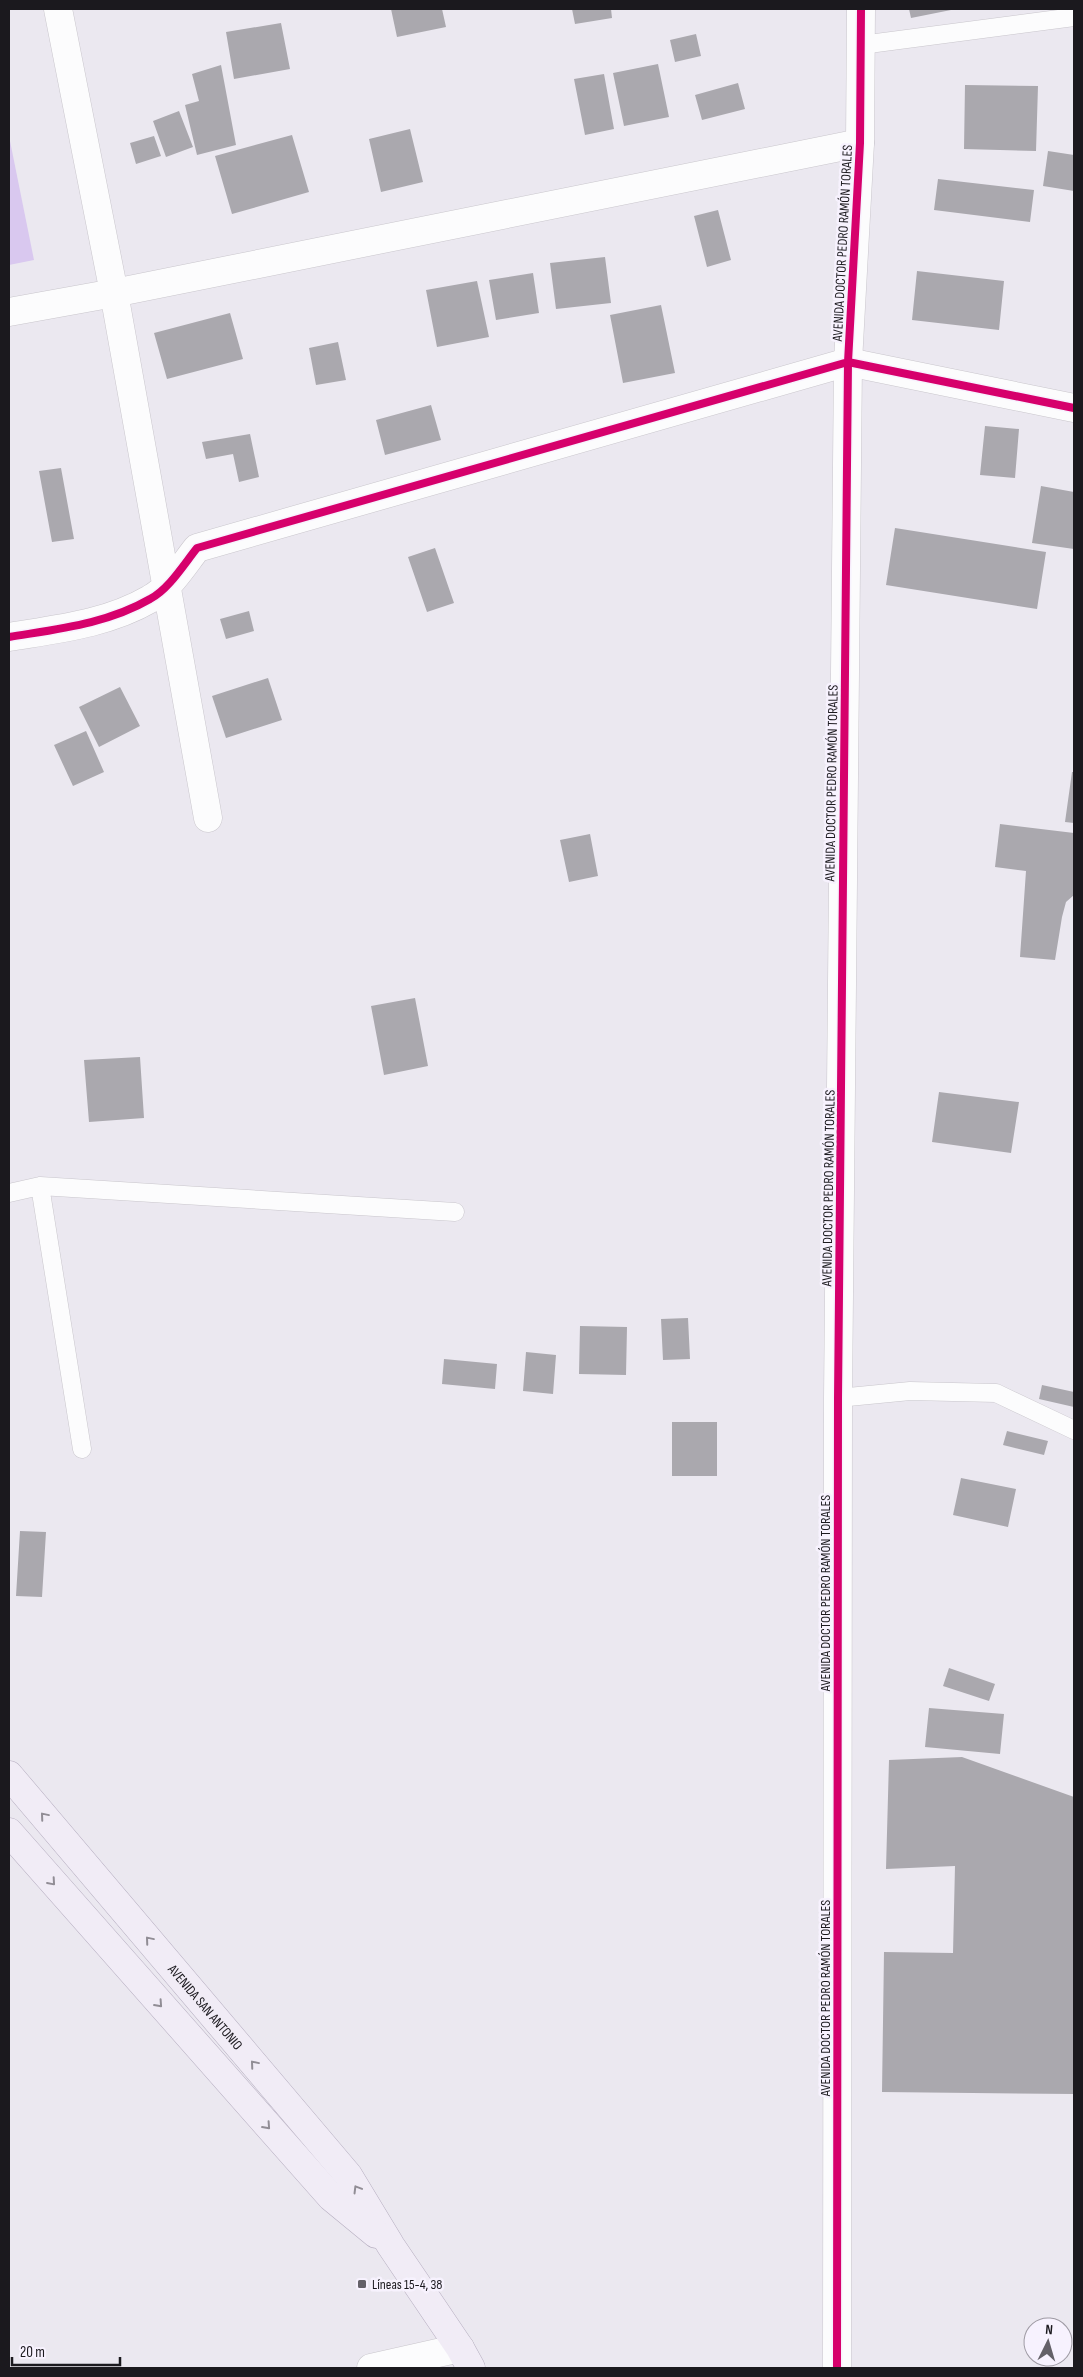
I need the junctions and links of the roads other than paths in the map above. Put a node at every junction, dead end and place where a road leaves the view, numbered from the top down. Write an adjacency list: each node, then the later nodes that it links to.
1 (58, 9): 6 (street)
2 (861, 9): 4 (street, AVENIDA DOCTOR PEDRO RAMÓN TORALES)
3 (1074, 17): 4 (lane)
4 (861, 44): 5 (street, AVENIDA DOCTOR PEDRO RAMÓN TORALES)
5 (860, 143): 6 (street); 8 (street, AVENIDA DOCTOR PEDRO RAMÓN TORALES)
6 (114, 293): 7 (street); 10 (street)
7 (9, 312)
8 (848, 362): 9 (street); 10 (street); 16 (street, AVENIDA DOCTOR PEDRO RAMÓN TORALES)
9 (1074, 408)
10 (165, 586): 11 (street); 12 (street)
11 (9, 637)
12 (208, 818)
13 (40, 1186): 14 (lane); 15 (lane); 18 (lane)
14 (9, 1193)
15 (455, 1212)
16 (838, 1398): 17 (lane); 24 (street, AVENIDA DOCTOR PEDRO RAMÓN TORALES)
17 (1074, 1430)
18 (82, 1449)
19 (9, 1775): 21 (main road, AVENIDA SAN ANTONIO, one-way to 19)
20 (9, 1832): 21 (main road, AVENIDA SAN ANTONIO, one-way to 21)
21 (391, 2246): 22 (main road, AVENIDA SAN ANTONIO)
22 (466, 2358): 23 (street)
23 (371, 2368)
24 (836, 2368)

